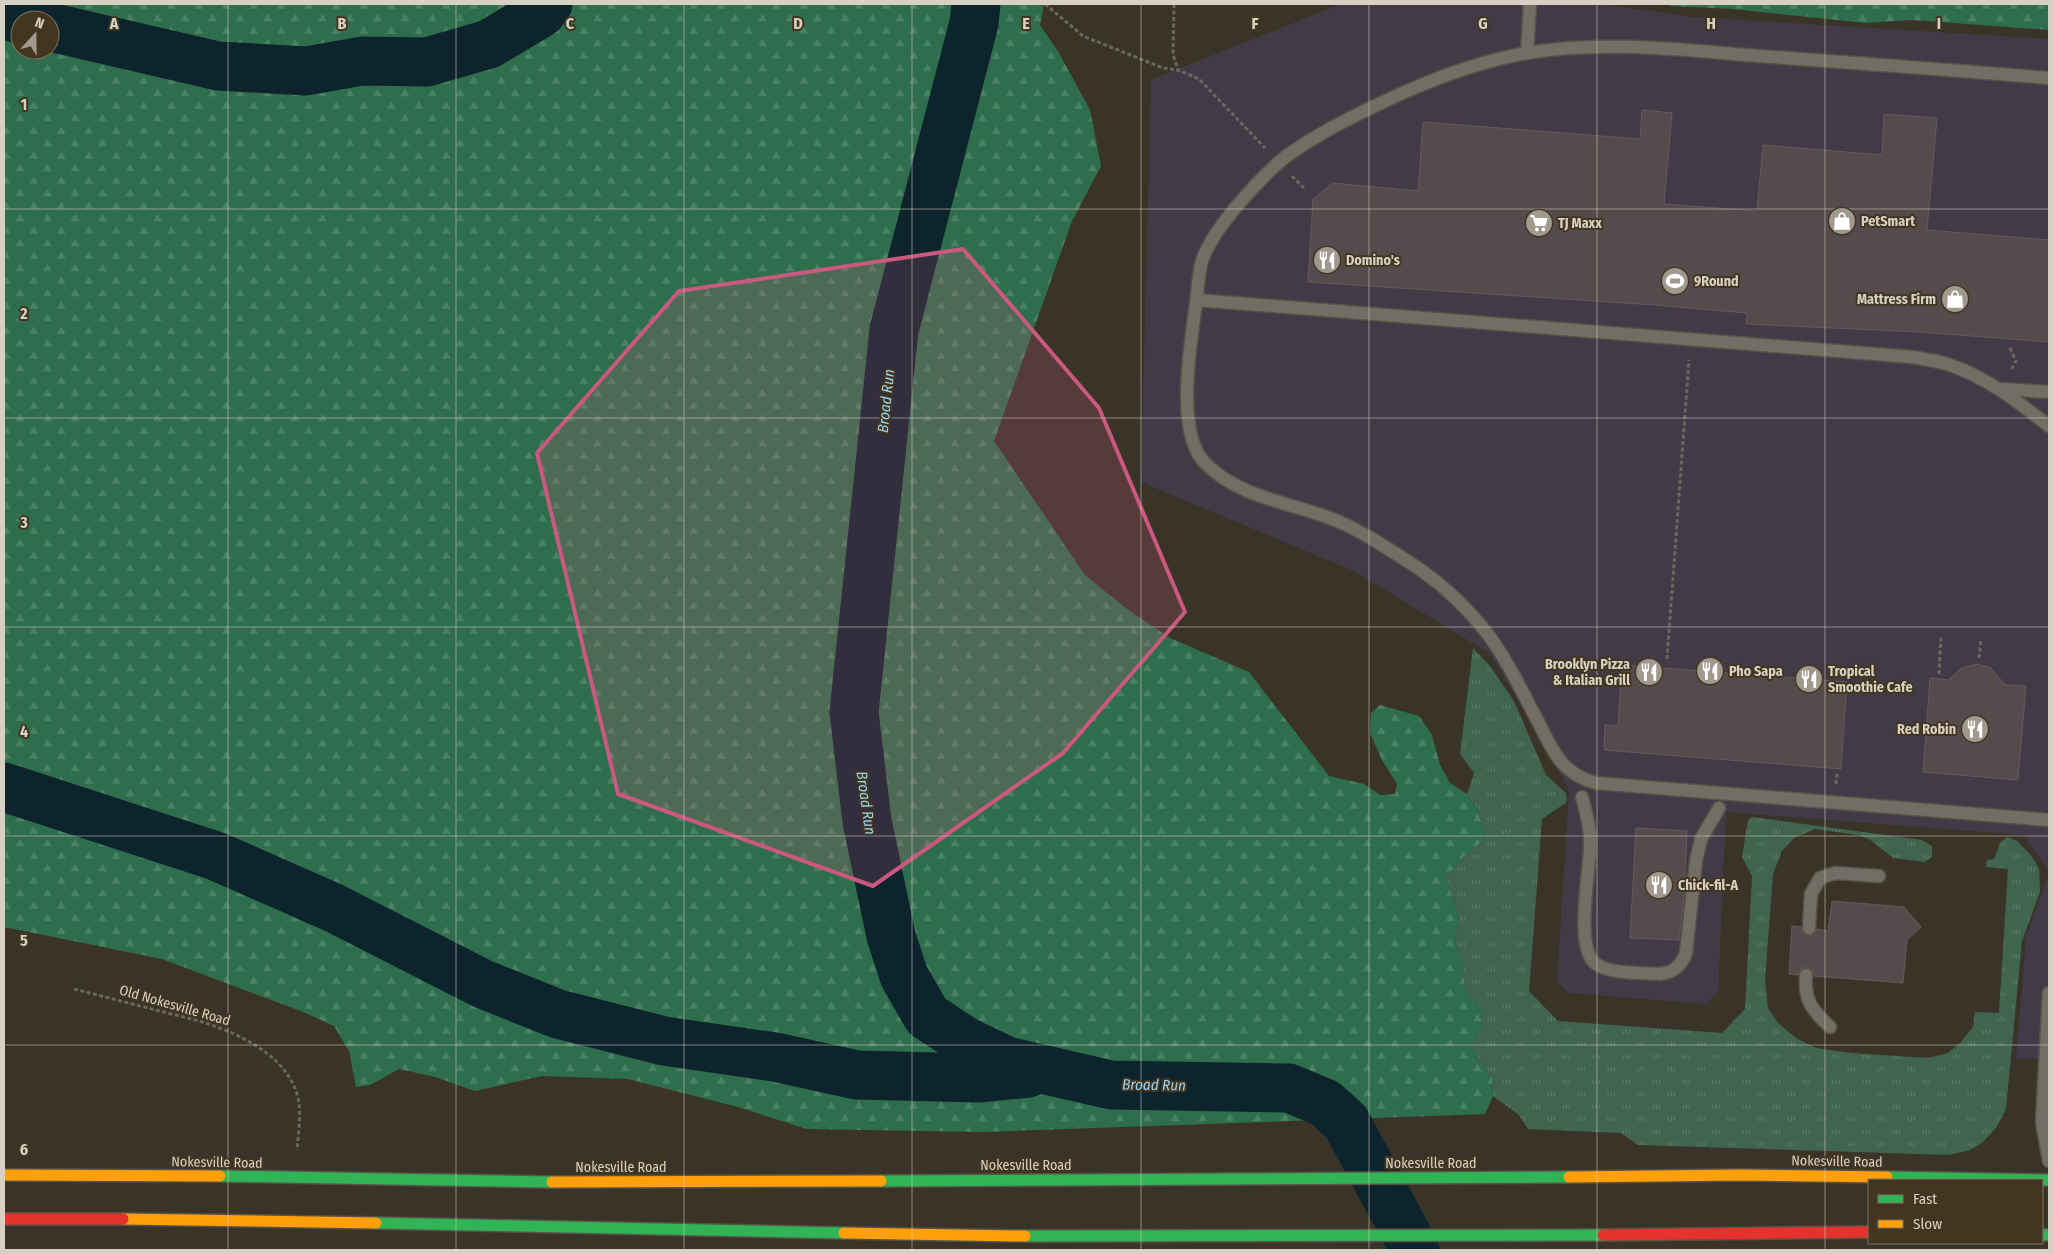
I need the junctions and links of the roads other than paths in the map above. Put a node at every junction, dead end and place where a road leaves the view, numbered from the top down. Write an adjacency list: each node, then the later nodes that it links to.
1 (1530, 4): 2 (lane)
2 (1528, 53): 3 (lane); 4 (lane)
3 (2049, 78)
4 (1197, 300): 5 (lane); 10 (lane)
5 (2000, 389): 6 (lane); 7 (lane)
6 (2049, 392)
7 (2049, 426)
8 (1582, 797): 9 (lane)
9 (1719, 808)
10 (2049, 820)
11 (1879, 876): 12 (lane)
12 (1809, 928)
13 (1806, 975): 15 (lane)
14 (2049, 993): 16 (lane)
15 (1830, 1027)
16 (2049, 1161)
17 (4, 1175): 18 (highway, Nokesville Road)
18 (1989, 1179)
19 (4, 1219): 20 (highway)
20 (1868, 1232)

